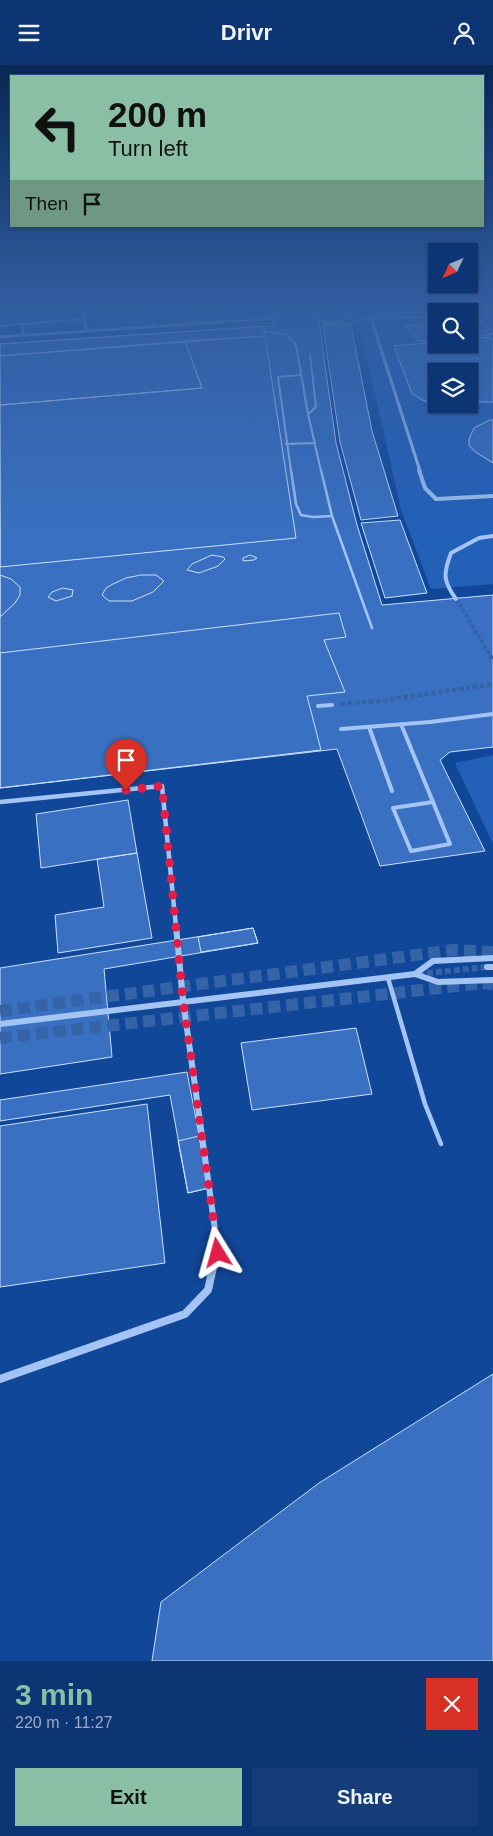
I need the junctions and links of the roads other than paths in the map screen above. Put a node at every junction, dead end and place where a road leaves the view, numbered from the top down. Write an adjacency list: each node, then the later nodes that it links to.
1 (279, 386): 7 (lane)
2 (303, 386): 5 (lane)
3 (314, 386): 5 (lane)
4 (393, 386): 8 (street)
5 (308, 414): 6 (lane)
6 (315, 443): 7 (lane); 9 (lane)
7 (286, 444): 9 (lane)
8 (493, 496)
9 (332, 516): 12 (lane)
10 (493, 536): 11 (street)
11 (456, 599)
12 (372, 628)
13 (332, 705): 14 (lane)
14 (318, 706)
15 (493, 714): 16 (lane)
16 (401, 724): 17 (lane); 21 (lane)
17 (369, 727): 18 (lane); 19 (lane)
18 (341, 729)
19 (392, 791)
20 (0, 802): 26 (street)
21 (433, 802): 21 (lane)
22 (493, 958): 23 (street)
23 (415, 974): 24 (street); 25 (street)
24 (388, 977): 26 (street); 28 (lane)
25 (493, 980)
26 (183, 1000): 27 (street); 29 (street)
27 (0, 1024)
28 (441, 1145)
29 (0, 1379)

